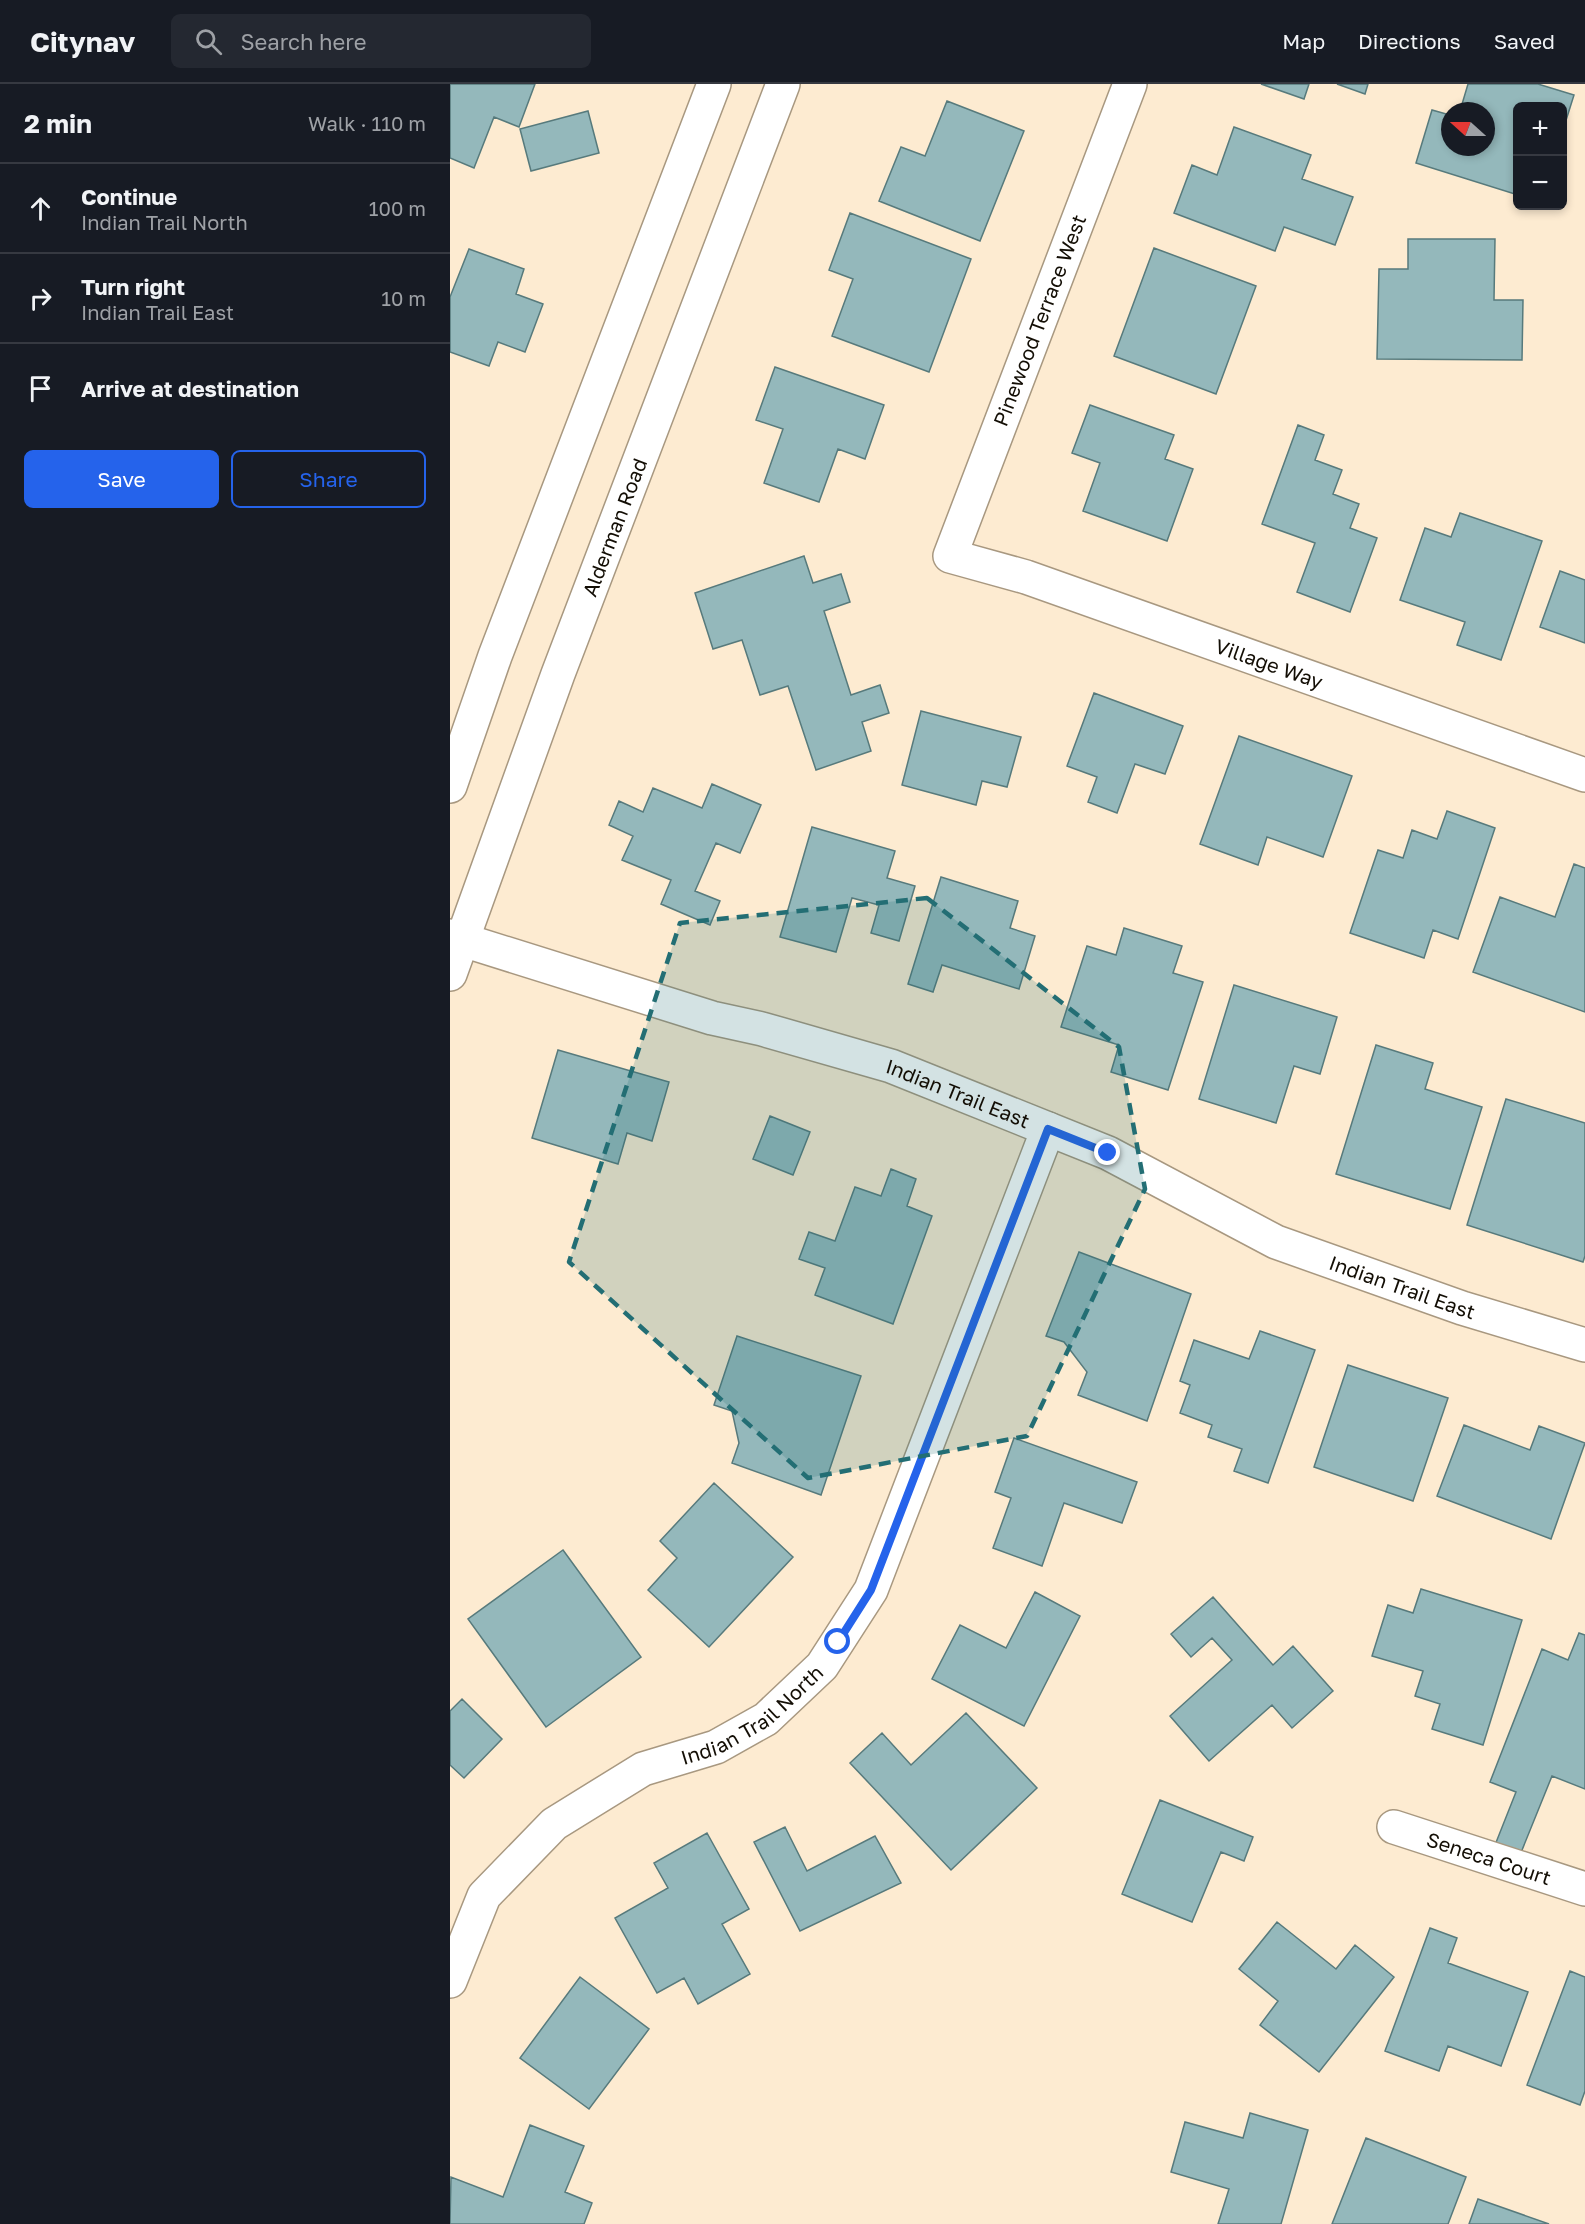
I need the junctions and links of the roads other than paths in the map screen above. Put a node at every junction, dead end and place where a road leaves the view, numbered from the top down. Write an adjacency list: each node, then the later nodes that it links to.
1 (714, 84): 6 (street)
2 (783, 84): 7 (street, Alderman Road)
3 (1130, 84): 4 (street, Pinewood Terrace West)
4 (950, 556): 5 (street, Village Way)
5 (1585, 775)
6 (450, 786)
7 (456, 938): 8 (street, Alderman Road); 9 (street, Indian Trail East)
8 (450, 974)
9 (1048, 1129): 10 (street, Indian Trail East); 13 (street, Indian Trail North)
10 (1585, 1345)
11 (1394, 1827): 12 (street, Seneca Court)
12 (1585, 1889)
13 (450, 1981)

